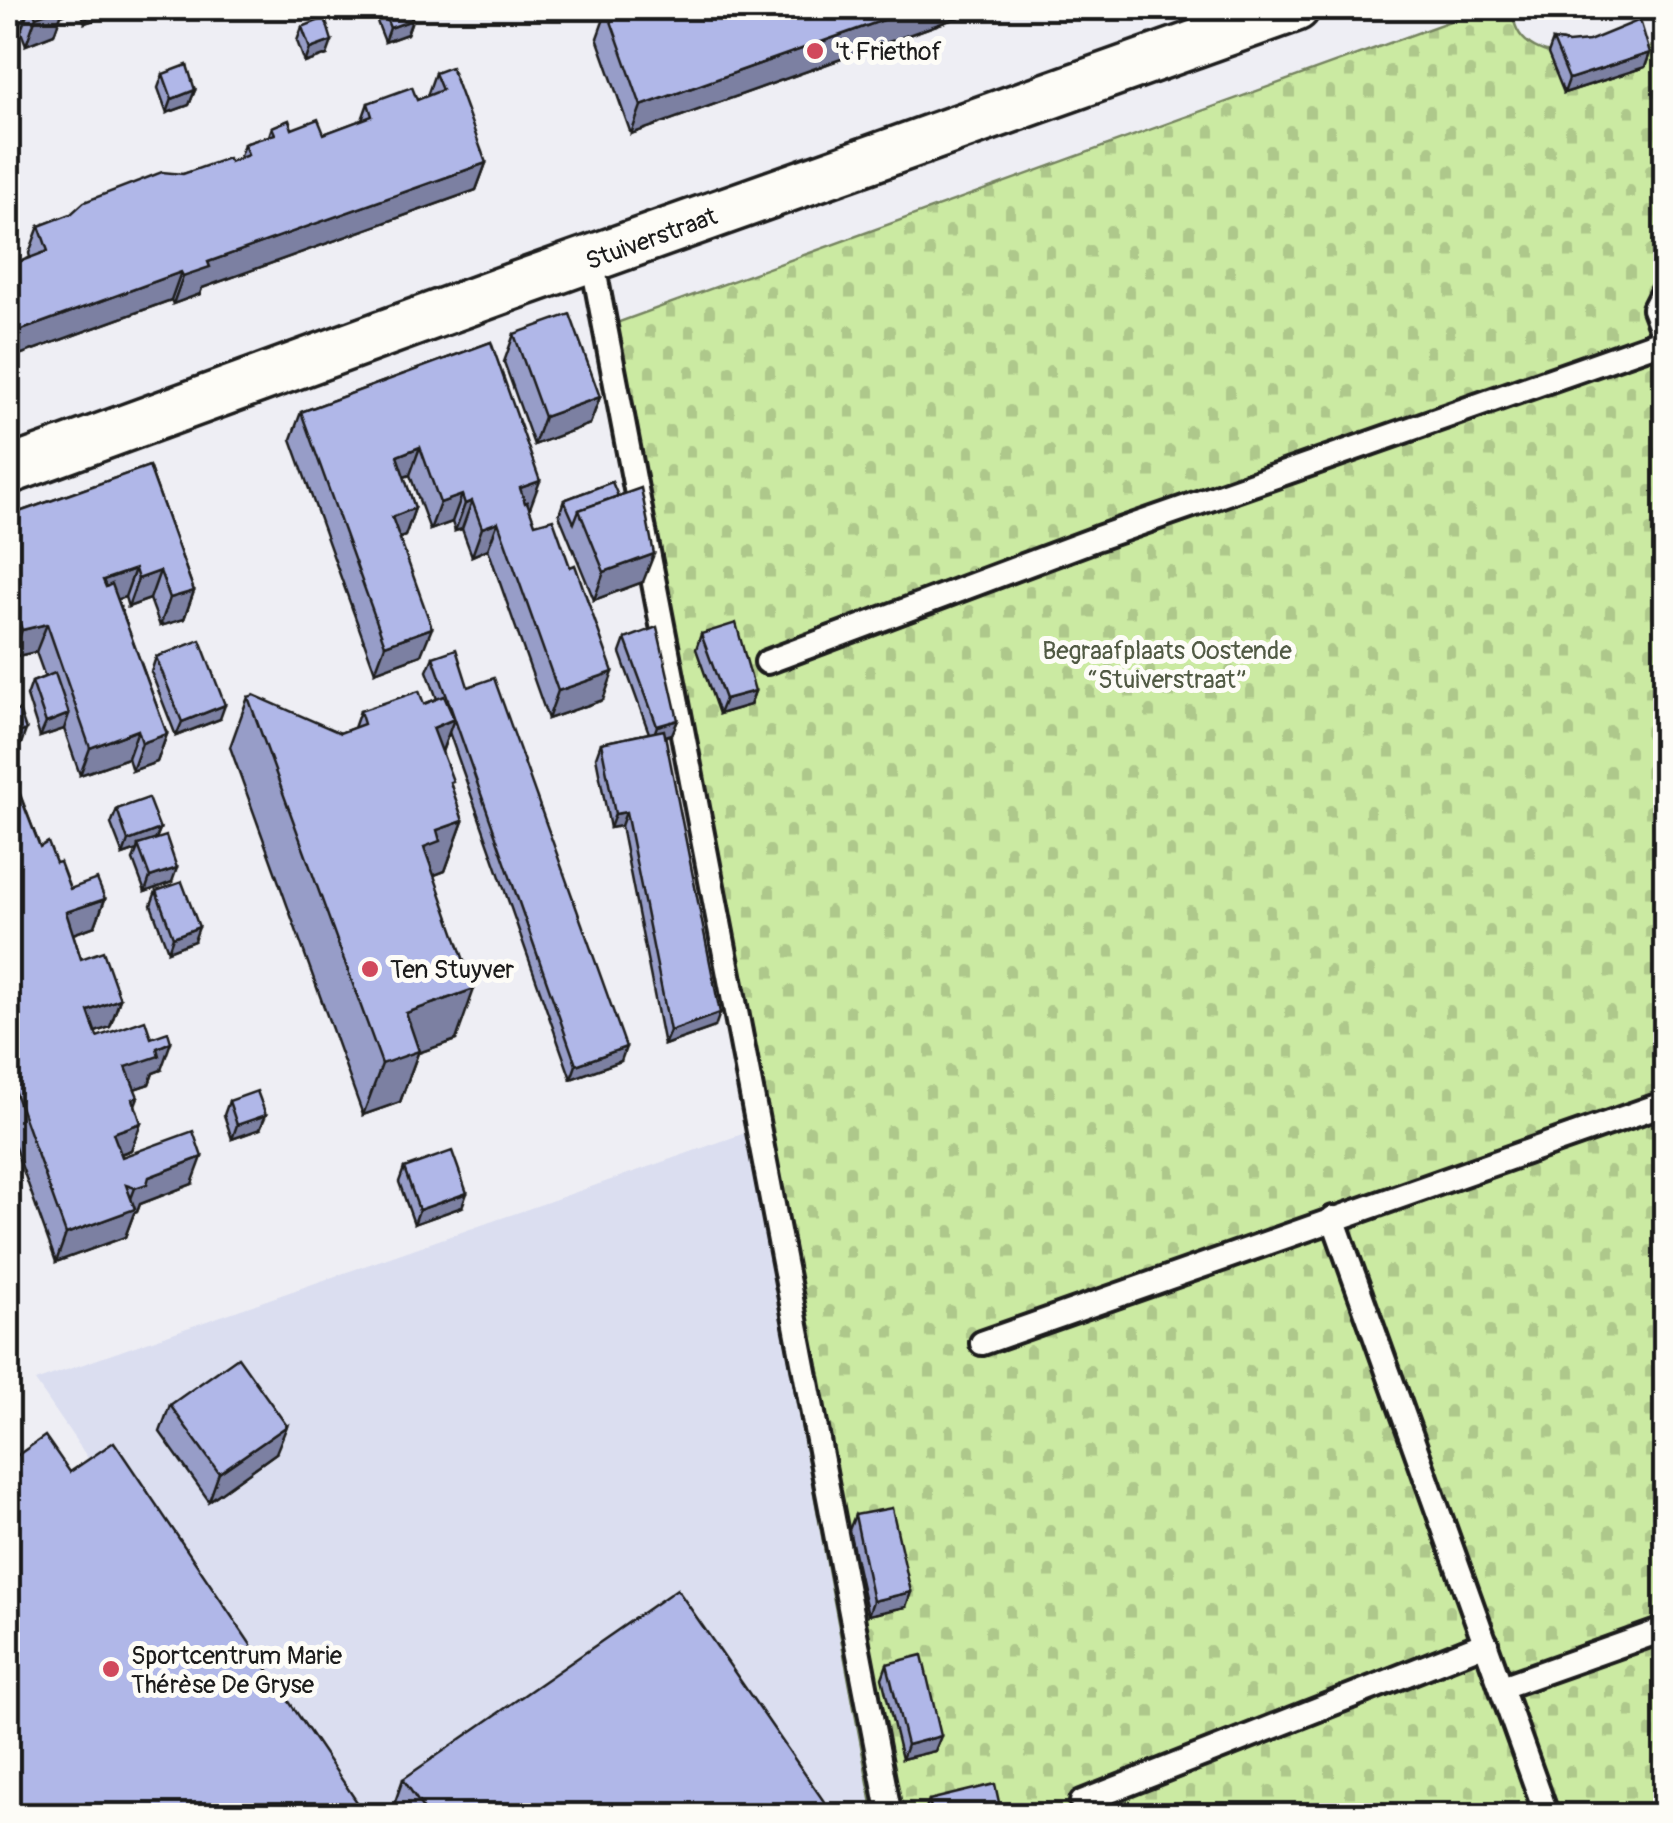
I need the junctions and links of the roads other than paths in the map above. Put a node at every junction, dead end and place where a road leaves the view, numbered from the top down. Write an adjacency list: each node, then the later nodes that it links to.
1 (1296, 8): 2 (street, Stuiverstraat)
2 (592, 260): 5 (street, Stuiverstraat); 13 (lane)
3 (1666, 285): 4 (lane)
4 (1665, 340): 6 (lane)
5 (8, 471)
6 (767, 662)
7 (1666, 1102): 8 (lane)
8 (1333, 1218): 9 (lane); 11 (lane)
9 (982, 1343)
10 (1666, 1628): 12 (lane)
11 (1486, 1642): 12 (lane); 14 (lane)
12 (1502, 1687): 15 (lane)
13 (890, 1816)
14 (1085, 1816)
15 (1547, 1816)

